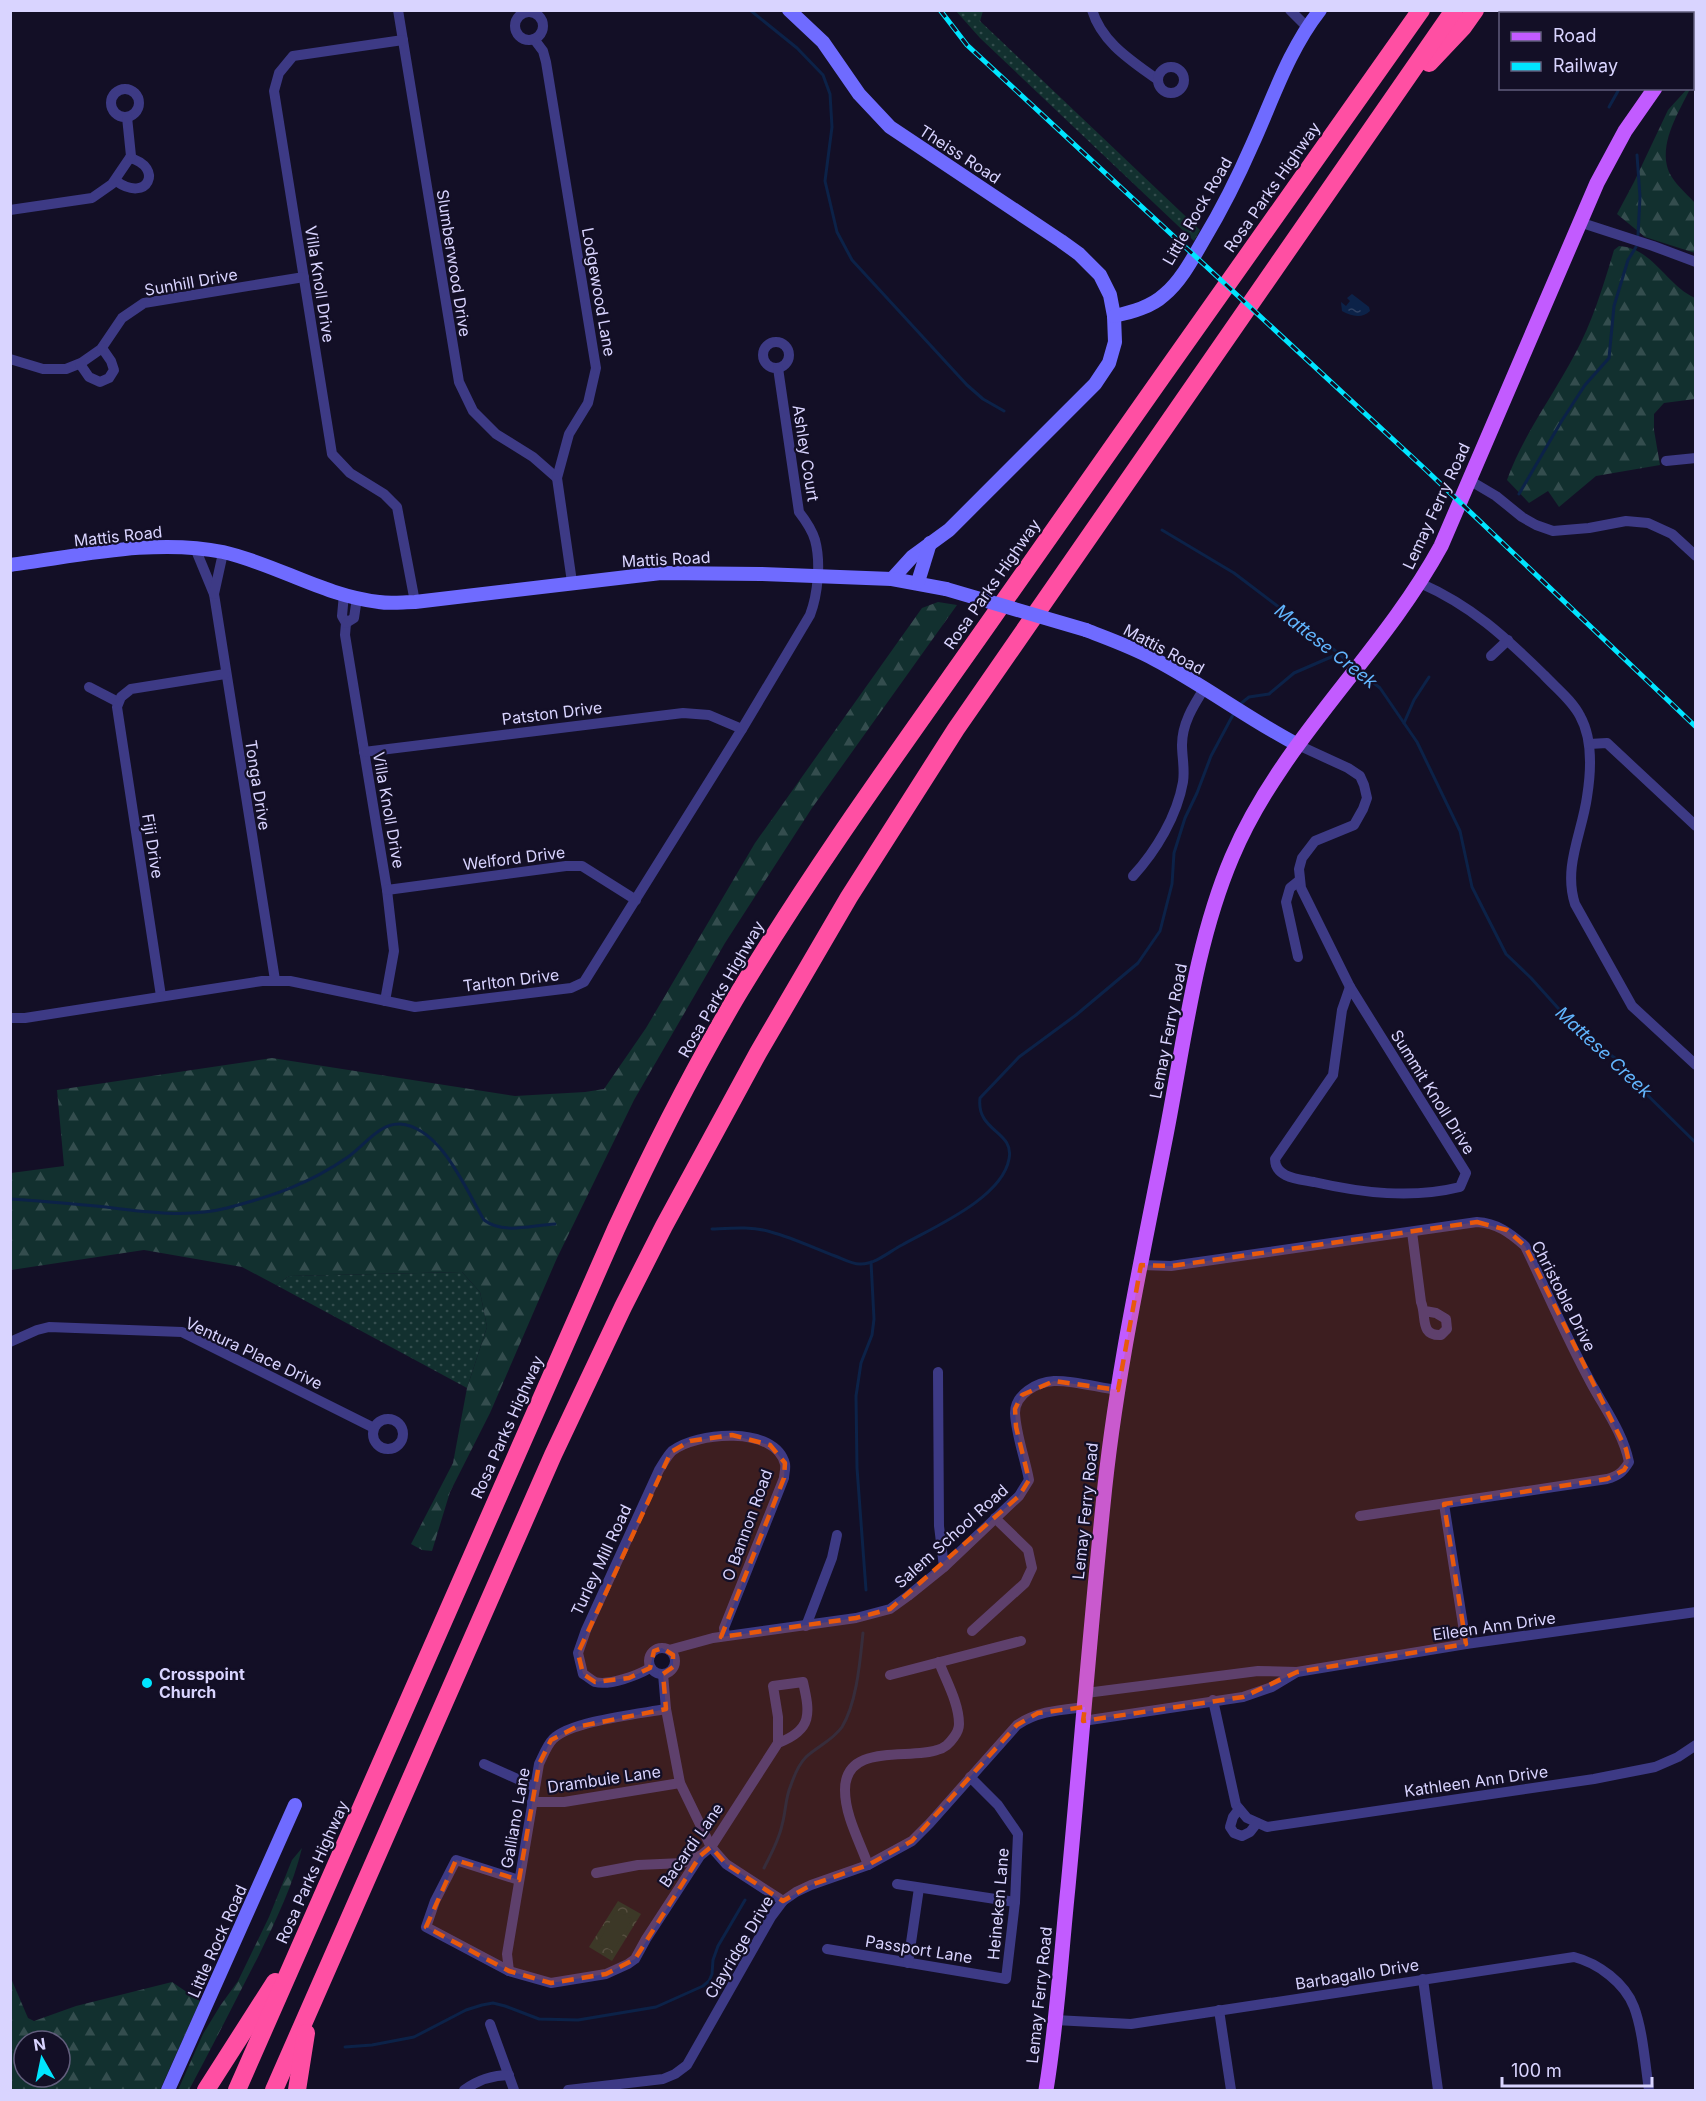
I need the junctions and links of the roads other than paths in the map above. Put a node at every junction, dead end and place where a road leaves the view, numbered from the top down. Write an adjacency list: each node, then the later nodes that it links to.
1 (398, 10): 11 (street, Slumberwood Drive)
2 (789, 10): 22 (street, Theiss Road)
3 (1092, 10): 12 (street)
4 (1290, 10): 9 (street)
5 (1320, 10): 9 (street, Little Rock Road)
6 (1420, 10): 113 (highway, Rosa Parks Highway)
7 (1454, 10): 14 (highway)
8 (1475, 10): 14 (highway)
9 (1307, 27): 22 (street, Little Rock Road)
10 (534, 39): 29 (street, Lodgewood Lane)
11 (403, 40): 21 (street, Villa Knoll Drive); 29 (street, Slumberwood Drive)
12 (1158, 80)
13 (1654, 90): 19 (main road, Lemay Ferry Road)
14 (1388, 105): 119 (highway)
15 (127, 117): 16 (street)
16 (130, 158): 17 (street); 17 (street)
17 (116, 181): 18 (street)
18 (10, 210)
19 (1579, 222): 20 (street); 30 (main road, Lemay Ferry Road)
20 (1695, 262)
21 (304, 277): 23 (street, Sunhill Drive); 43 (street, Villa Knoll Drive)
22 (1114, 316): 31 (street)
23 (102, 348): 25 (street, Sunhill Drive); 25 (street)
24 (10, 359): 25 (street, Sunhill Drive)
25 (80, 364)
26 (778, 368): 36 (street, Ashley Court)
27 (1695, 458): 28 (street)
28 (1666, 461)
29 (557, 478): 38 (street, Lodgewood Lane)
30 (1469, 480): 34 (street); 40 (main road, Lemay Ferry Road)
31 (930, 543): 37 (street); 39 (street)
32 (195, 548): 33 (street, Mattis Road); 35 (street, Mattis Road); 41 (street, Tonga Drive)
33 (223, 552): 41 (street, Tonga Drive); 42 (street, Mattis Road)
34 (1695, 556)
35 (10, 565)
36 (817, 575): 37 (street, Mattis Road); 38 (street, Mattis Road); 50 (street, Tarlton Drive)
37 (892, 579): 39 (street, Mattis Road)
38 (572, 582): 43 (street, Mattis Road)
39 (918, 582): 48 (street, Mattis Road, bridge)
40 (1420, 583): 44 (street); 52 (main road, Lemay Ferry Road)
41 (214, 594): 46 (street, Tonga Drive)
42 (351, 596): 43 (street, Mattis Road); 53 (street, Villa Knoll Drive)
43 (415, 602)
44 (1508, 640): 45 (street); 51 (street)
45 (1491, 656)
46 (225, 674): 49 (street); 60 (street, Tonga Drive)
47 (89, 687): 49 (street)
48 (1204, 689): 52 (street, Mattis Road); 55 (street)
49 (118, 702): 62 (street, Fiji Drive)
50 (742, 729): 53 (street, Patston Drive); 58 (street, Tarlton Drive)
51 (1589, 744): 54 (street); 65 (street)
52 (1298, 745): 56 (street); 67 (main road, Lemay Ferry Road)
53 (364, 752): 57 (street, Villa Knoll Drive)
54 (1695, 826)
55 (1133, 876)
56 (1300, 880): 59 (street); 61 (street, Summit Knoll Drive)
57 (387, 890): 58 (street, Welford Drive); 63 (street, Villa Knoll Drive)
58 (636, 900): 63 (street, Tarlton Drive)
59 (1298, 957)
60 (275, 980): 62 (street, Tarlton Drive); 63 (street, Tarlton Drive)
61 (1350, 987): 61 (street, Summit Knoll Drive)
62 (161, 996): 64 (street, Tarlton Drive)
63 (385, 1001)
64 (10, 1018)
65 (1695, 1065)
66 (1412, 1232): 67 (street, Christoble Drive); 68 (street); 74 (street, Christoble Drive)
67 (1140, 1265): 71 (main road, Lemay Ferry Road)
68 (1425, 1311)
69 (10, 1342): 72 (street, Ventura Place Drive)
70 (938, 1372): 78 (street)
71 (1118, 1390): 76 (street, Salem School Road); 92 (main road, Lemay Ferry Road)
72 (374, 1428)
73 (659, 1470): 82 (street, O Bannon Road); 87 (street, Turley Mill Road)
74 (1444, 1504): 75 (street, Christoble Drive); 84 (street)
75 (1360, 1515)
76 (995, 1518): 78 (street, Salem School Road); 81 (street)
77 (837, 1535): 80 (street)
78 (944, 1567): 80 (street, Salem School Road)
79 (1695, 1612): 84 (street, Eileen Ann Drive)
80 (806, 1626): 82 (street, Salem School Road)
81 (972, 1631)
82 (725, 1636): 85 (street, Salem School Road)
83 (1021, 1641): 86 (street)
84 (1466, 1644): 88 (street, Eileen Ann Drive)
85 (669, 1650): 87 (street); 89 (street)
86 (939, 1662): 90 (street); 106 (street)
87 (650, 1668): 89 (street)
88 (1297, 1672): 91 (street, Eileen Ann Drive); 92 (street, Eileen Ann Drive)
89 (663, 1674): 93 (street)
90 (890, 1675)
91 (1213, 1701): 92 (street, Eileen Ann Drive); 102 (street, Kathleen Ann Drive)
92 (1085, 1707): 97 (street, Clayridge Drive); 121 (main road, Lemay Ferry Road)
93 (666, 1709): 98 (street); 99 (street, Galliano Lane)
94 (778, 1743): 94 (street, Bacardi Lane); 104 (street, Bacardi Lane)
95 (1695, 1745): 103 (street, Kathleen Ann Drive)
96 (484, 1764): 99 (street)
97 (970, 1777): 106 (street, Clayridge Drive); 112 (street, Heineken Lane)
98 (680, 1783): 100 (street, Drambuie Lane); 104 (street)
99 (535, 1787): 100 (street, Galliano Lane)
100 (532, 1802): 108 (street, Galliano Lane)
101 (296, 1805): 124 (street, Little Rock Road)
102 (1239, 1809): 103 (street); 103 (street, Kathleen Ann Drive)
103 (1257, 1822)
104 (711, 1847): 105 (street, Bacardi Lane); 111 (street)
105 (700, 1856): 107 (street); 116 (street, Bacardi Lane)
106 (868, 1865): 111 (street, Clayridge Drive)
107 (596, 1873)
108 (519, 1880): 116 (street, Galliano Lane); 116 (street, Galliano Lane)
109 (897, 1884): 110 (street)
110 (919, 1888): 112 (street); 115 (street)
111 (783, 1901): 131 (street, Clayridge Drive)
112 (1015, 1902): 117 (street, Heineken Lane)
113 (304, 1937): 125 (highway); 126 (highway, Rosa Parks Highway)
114 (826, 1949): 115 (street, Passport Lane)
115 (908, 1963): 117 (street, Passport Lane)
116 (509, 1971)
117 (1006, 1979)
118 (1423, 1979): 120 (street, Barbagallo Drive); 134 (street); 135 (street, Barbagallo Drive)
119 (309, 2010): 127 (highway); 128 (highway)
120 (1219, 2010): 121 (street, Barbagallo Drive); 133 (street)
121 (1055, 2020): 132 (main road, Lemay Ferry Road)
122 (490, 2024): 123 (street)
123 (509, 2075): 129 (street); 130 (street)
124 (168, 2091)
125 (206, 2091)
126 (237, 2091)
127 (274, 2091)
128 (297, 2091)
129 (465, 2091)
130 (514, 2091)
131 (568, 2091)
132 (1046, 2091)
133 (1231, 2091)
134 (1438, 2091)
135 (1649, 2091)

